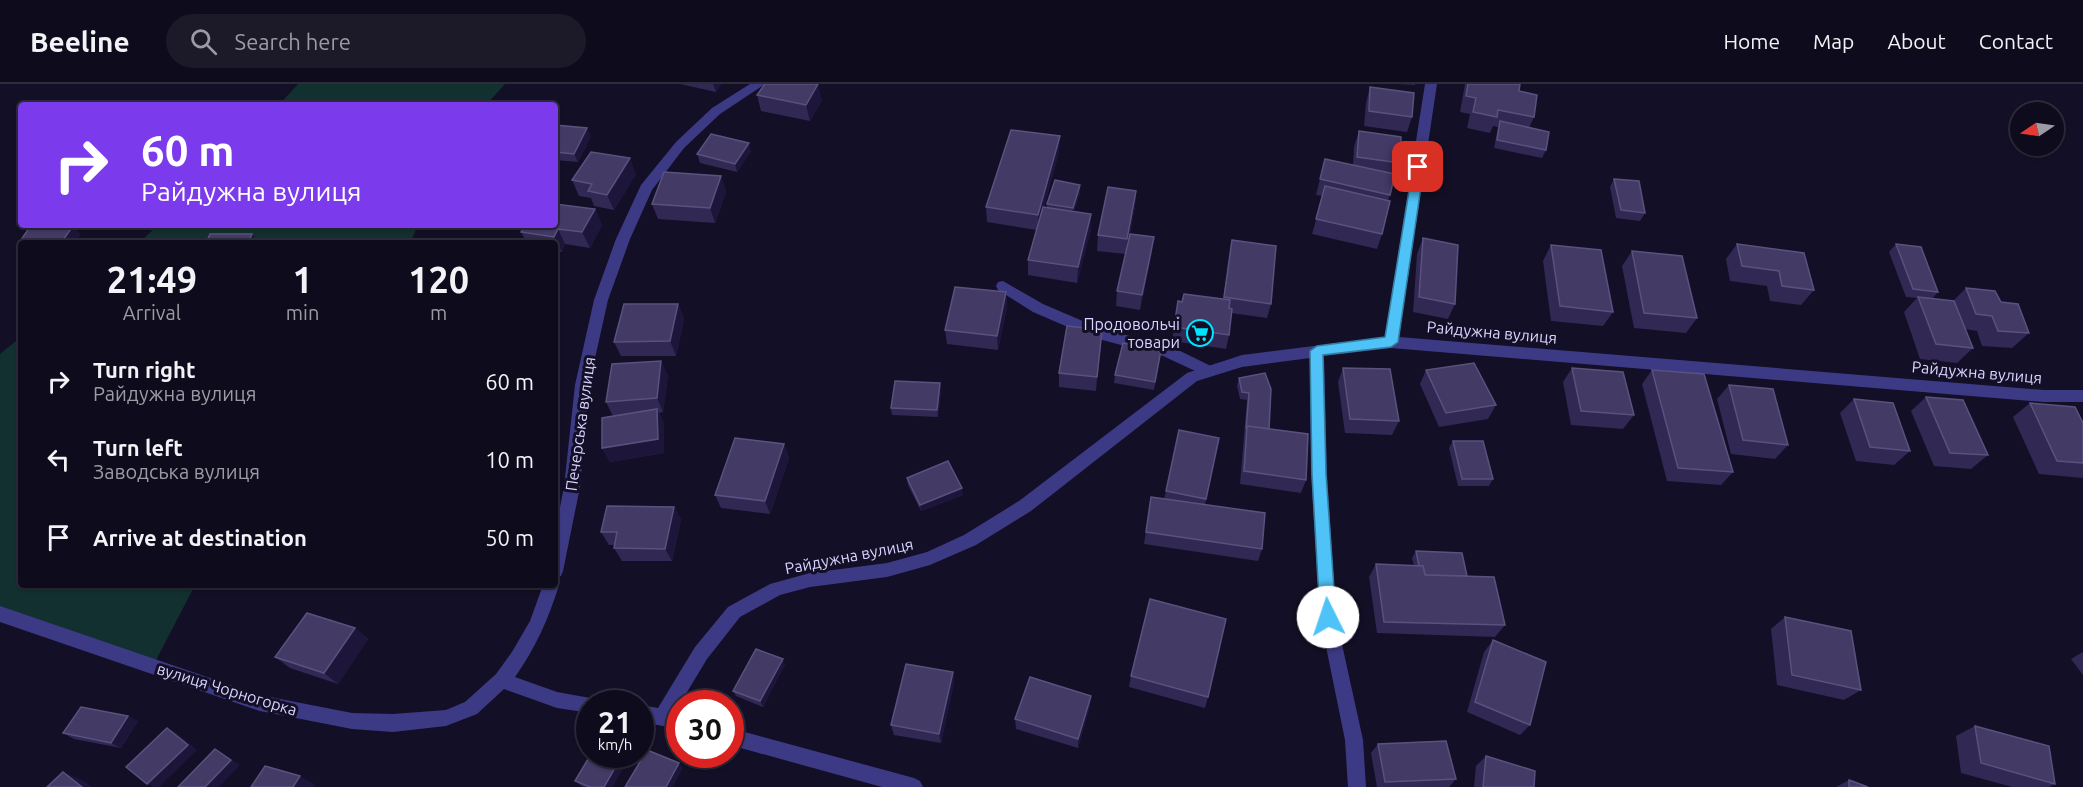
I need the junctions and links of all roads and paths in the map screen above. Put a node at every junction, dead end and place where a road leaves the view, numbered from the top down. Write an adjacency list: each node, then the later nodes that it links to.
1 (759, 84): 8 (street, Печерська вулиця)
2 (1431, 84): 4 (street)
3 (1003, 286): 6 (street)
4 (1391, 342): 5 (street, Райдужна вулиця); 7 (street, Райдужна вулиця)
5 (1317, 351): 6 (street, Райдужна вулиця); 16 (street)
6 (1208, 371): 12 (street, Райдужна вулиця)
7 (2083, 396)
8 (558, 556)
9 (550, 588): 11 (street)
10 (0, 614): 11 (street, вулиця Чорногорка)
11 (502, 680): 13 (street)
12 (684, 690)
13 (576, 703)
14 (744, 740): 15 (street)
15 (914, 787)
16 (1357, 787)

